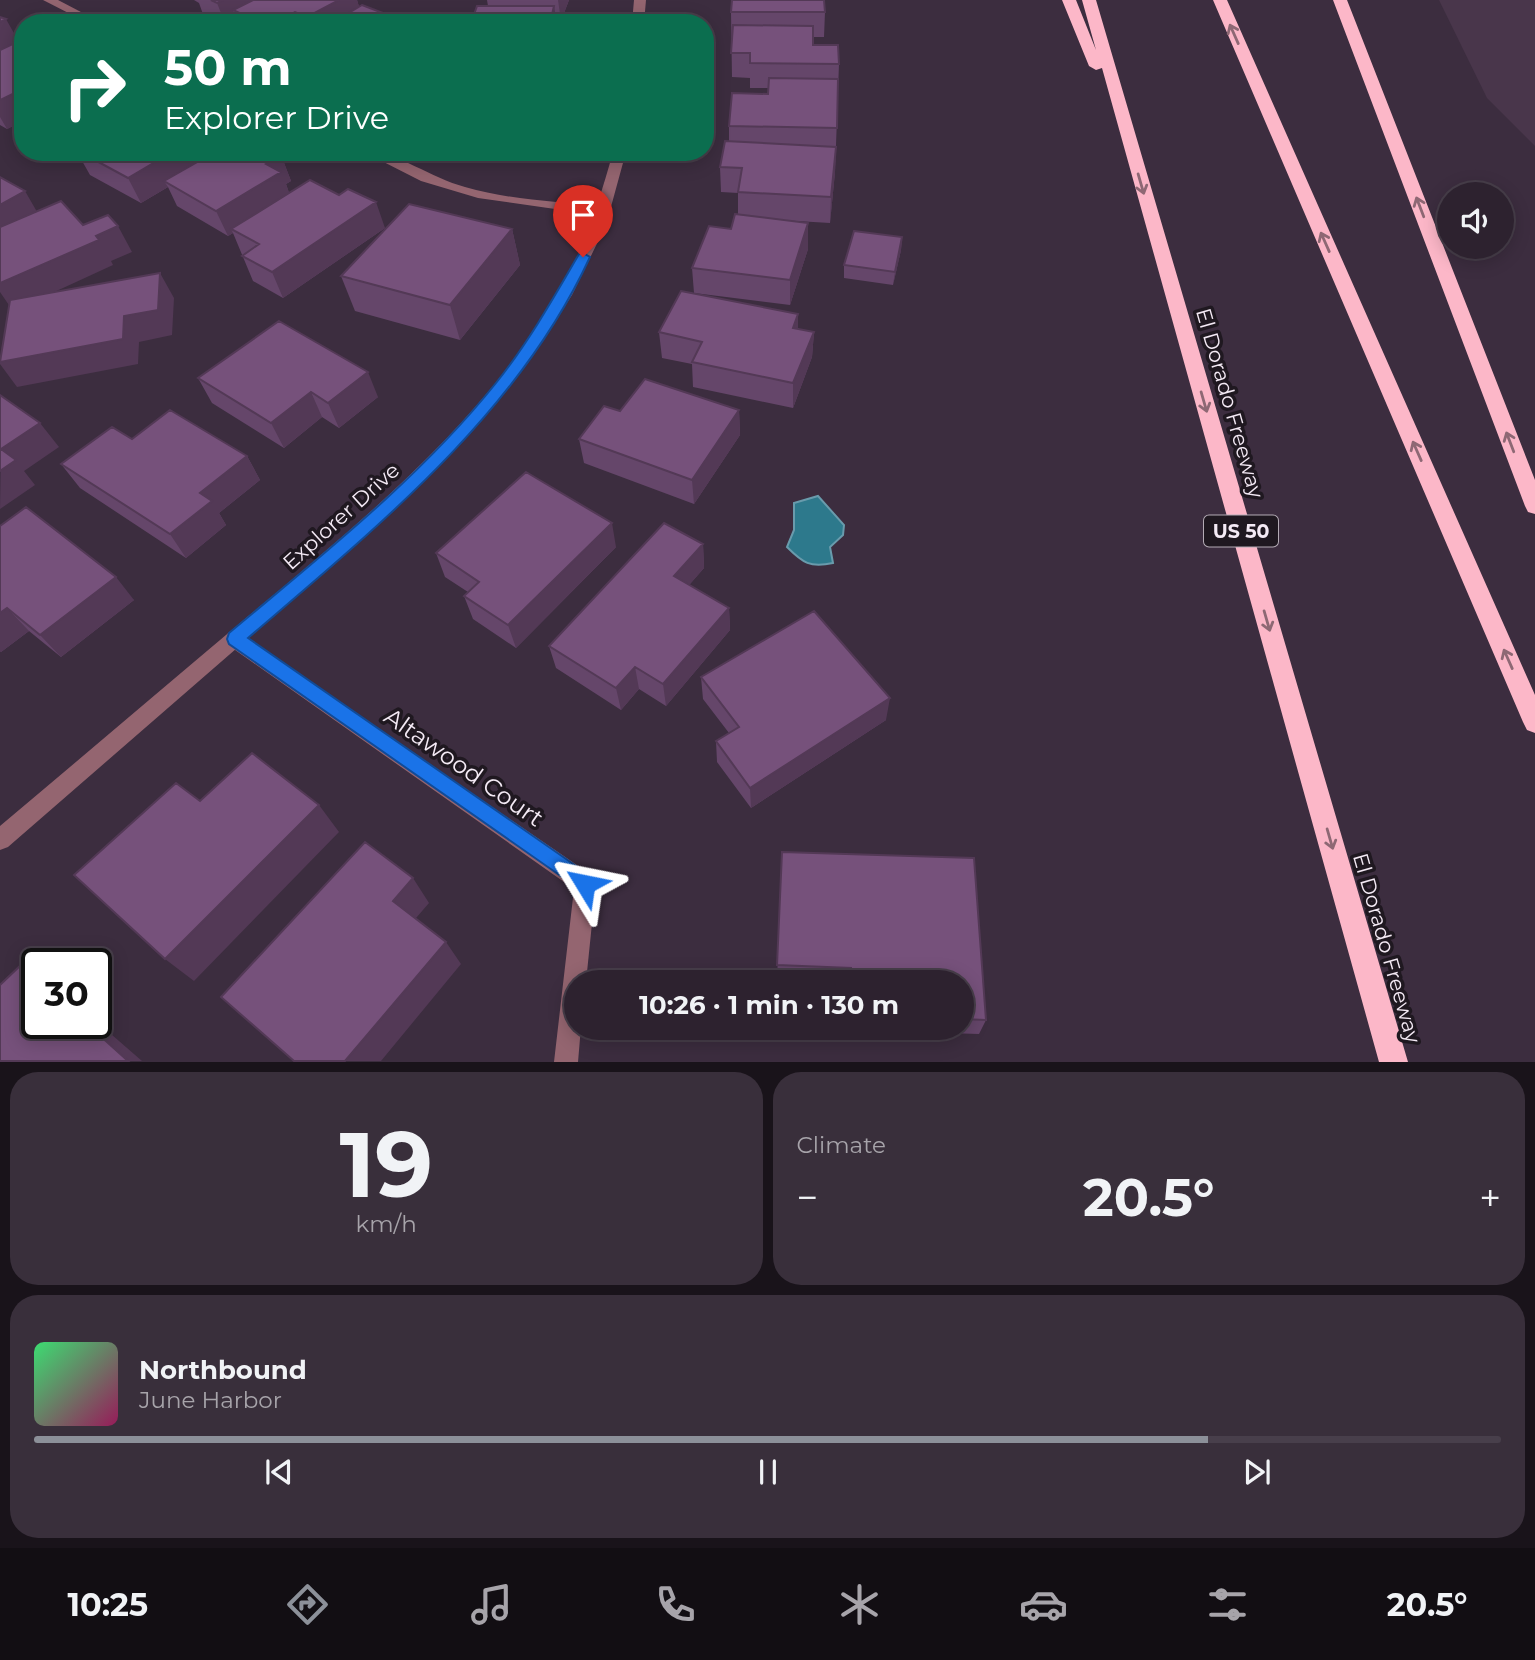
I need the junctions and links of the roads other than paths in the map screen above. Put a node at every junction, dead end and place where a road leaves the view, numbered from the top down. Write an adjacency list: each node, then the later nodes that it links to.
1 (49, 0): 6 (street)
2 (1069, 0): 7 (highway)
3 (1089, 0): 7 (highway, El Dorado Freeway / US 50)
4 (1220, 0): 13 (highway, one-way to 4)
5 (1340, 0): 11 (highway, one-way to 5)
6 (78, 14)
7 (1132, 153): 16 (highway, El Dorado Freeway / US 50, one-way to 16)
8 (389, 161): 10 (street)
9 (618, 161): 10 (street, Explorer Drive)
10 (605, 210): 12 (street, Explorer Drive)
11 (1535, 506)
12 (236, 639): 14 (street, Explorer Drive); 15 (street, Altawood Court)
13 (1535, 722)
14 (0, 840)
15 (566, 1062)
16 (1394, 1062)

